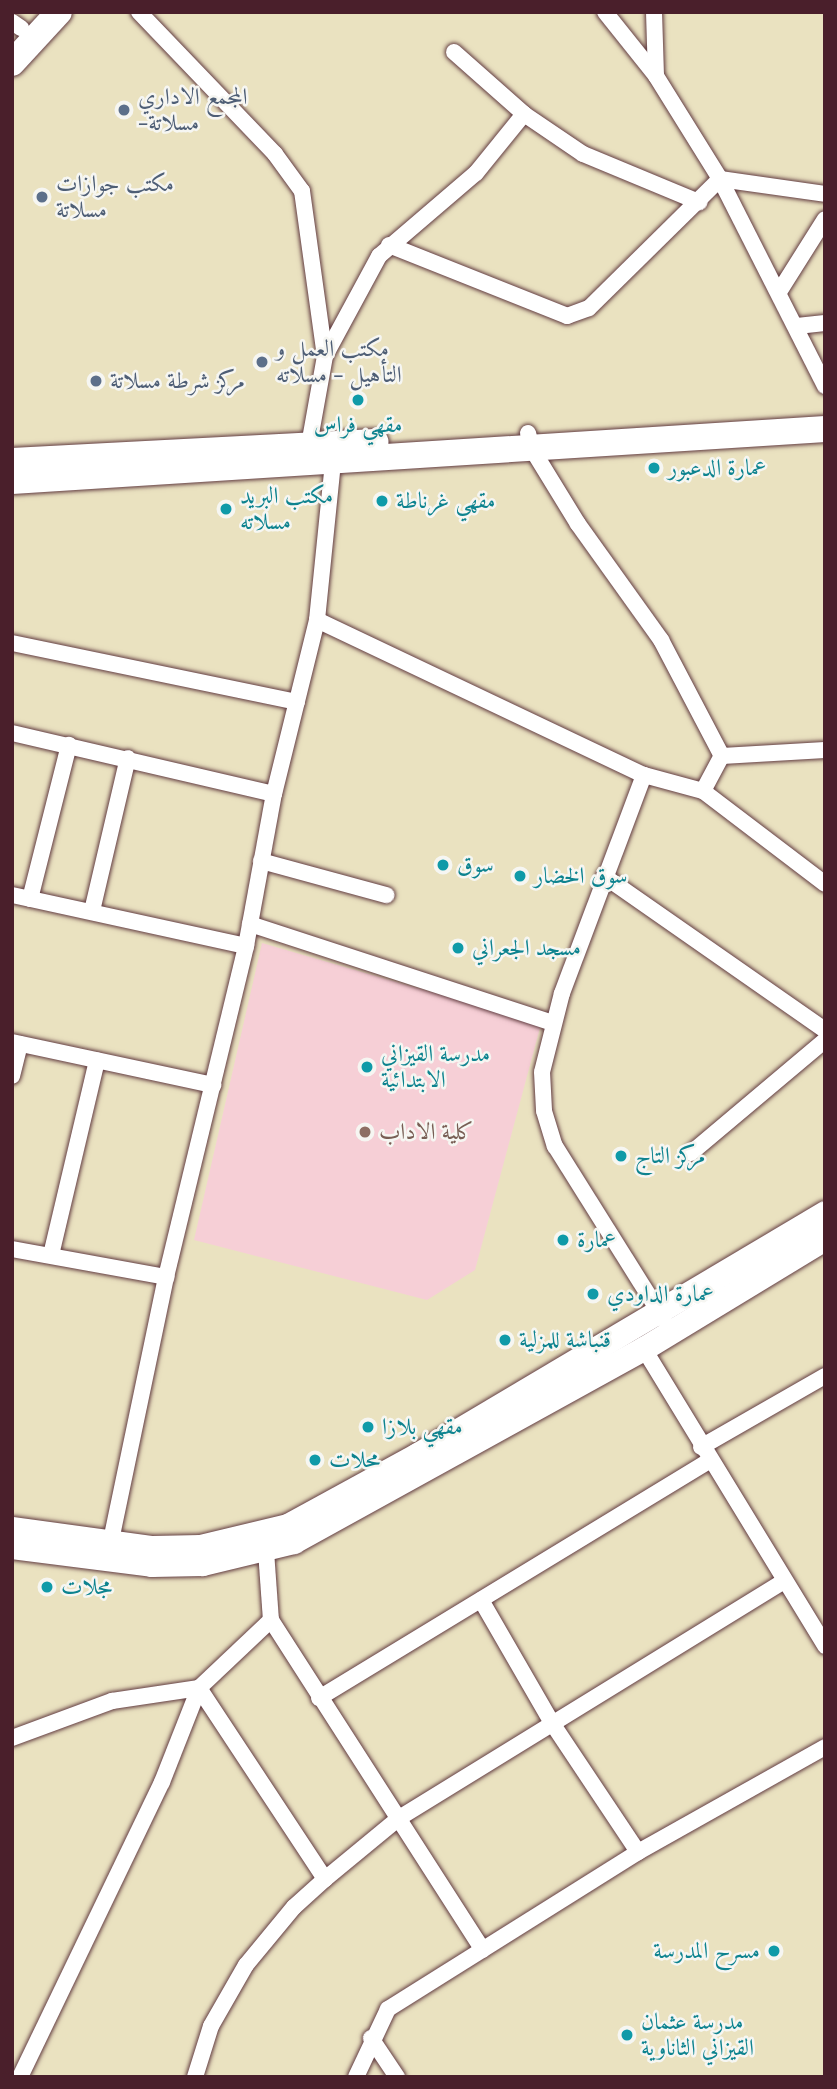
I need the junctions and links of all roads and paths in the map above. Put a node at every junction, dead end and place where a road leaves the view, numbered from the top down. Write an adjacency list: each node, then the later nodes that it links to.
1 (59, 12): 6 (highway)
2 (139, 12): 17 (street)
3 (605, 12): 7 (street)
4 (654, 12): 7 (street)
5 (454, 52): 8 (street)
6 (12, 63)
7 (656, 76): 9 (street)
8 (524, 114): 11 (street); 13 (street)
9 (720, 179): 10 (street); 11 (street); 14 (street)
10 (825, 194)
11 (699, 202): 13 (street)
12 (825, 219): 14 (street)
13 (389, 245): 17 (street)
14 (779, 292): 16 (street)
15 (825, 323): 16 (street)
16 (797, 326): 18 (street)
17 (325, 356): 22 (street)
18 (825, 386)
19 (825, 410): 21 (highway)
20 (825, 429): 21 (highway)
21 (530, 441): 22 (highway); 25 (highway); 33 (street)
22 (309, 445): 24 (highway)
23 (12, 461): 24 (highway)
24 (178, 461): 25 (highway); 26 (highway)
25 (333, 463): 27 (street)
26 (12, 481)
27 (317, 620): 29 (street); 35 (street)
28 (12, 643): 29 (street)
29 (297, 702): 37 (street)
30 (12, 733): 31 (street)
31 (69, 745): 34 (street); 43 (street)
32 (825, 750): 33 (street)
33 (722, 756): 36 (street)
34 (128, 758): 37 (street); 44 (street)
35 (644, 775): 36 (street); 39 (street)
36 (703, 791): 40 (street)
37 (274, 794): 38 (street)
38 (261, 861): 42 (street); 45 (street)
39 (604, 876): 47 (street); 48 (street)
40 (825, 884)
41 (12, 895): 43 (street)
42 (386, 895)
43 (30, 899): 44 (street)
44 (92, 911): 46 (street)
45 (250, 924): 46 (street); 47 (street)
46 (246, 946): 53 (street)
47 (553, 1023): 60 (street)
48 (825, 1030)
49 (825, 1040): 54 (street)
50 (16, 1043): 51 (street); 52 (street)
51 (97, 1060): 53 (street); 58 (street)
52 (12, 1076)
53 (213, 1085): 59 (street)
54 (691, 1153)
55 (825, 1213): 60 (main road)
56 (825, 1239): 60 (main road)
57 (12, 1250): 58 (street)
58 (51, 1255): 59 (street)
59 (166, 1277): 67 (street)
60 (665, 1322): 61 (main road); 67 (main road)
61 (644, 1349): 63 (street); 66 (main road)
62 (825, 1376): 63 (street)
63 (705, 1454): 68 (street); 69 (street)
64 (12, 1529): 67 (main road)
65 (12, 1547): 67 (main road)
66 (266, 1551): 67 (main road); 70 (street)
67 (108, 1554)
68 (782, 1582): 71 (street); 74 (street)
69 (481, 1600): 73 (street); 74 (street)
70 (271, 1620): 72 (street); 73 (street)
71 (825, 1646)
72 (199, 1688): 75 (street); 79 (street); 82 (street)
73 (319, 1698): 77 (street)
74 (552, 1723): 77 (street); 78 (street)
75 (12, 1738)
76 (825, 1746): 78 (street)
77 (399, 1818): 79 (street); 80 (street)
78 (638, 1852): 80 (street)
79 (325, 1879): 83 (street)
80 (483, 1950): 81 (street)
81 (372, 2038): 84 (street); 85 (street)
82 (20, 2077)
83 (195, 2077)
84 (356, 2077)
85 (397, 2077)

